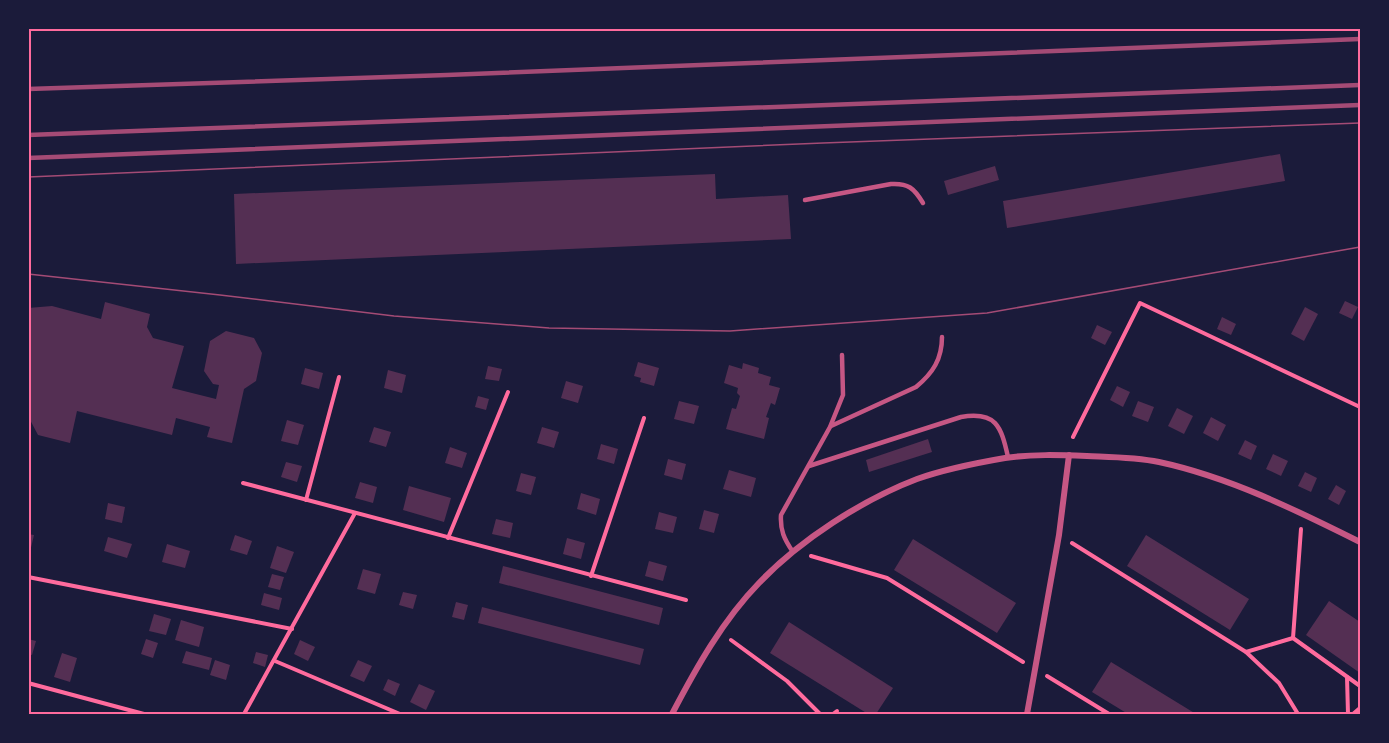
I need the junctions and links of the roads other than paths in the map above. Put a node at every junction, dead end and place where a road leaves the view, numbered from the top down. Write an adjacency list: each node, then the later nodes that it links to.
1 (805, 200): 2 (lane)
2 (923, 203)
3 (942, 337): 5 (lane)
4 (842, 355): 5 (lane)
5 (830, 427): 8 (lane)
6 (1068, 455): 7 (street); 9 (street); 12 (street)
7 (1008, 457): 8 (lane); 10 (street)
8 (809, 466): 10 (lane)
9 (1360, 542)
10 (793, 552): 11 (street)
11 (672, 714)
12 (1027, 714)

